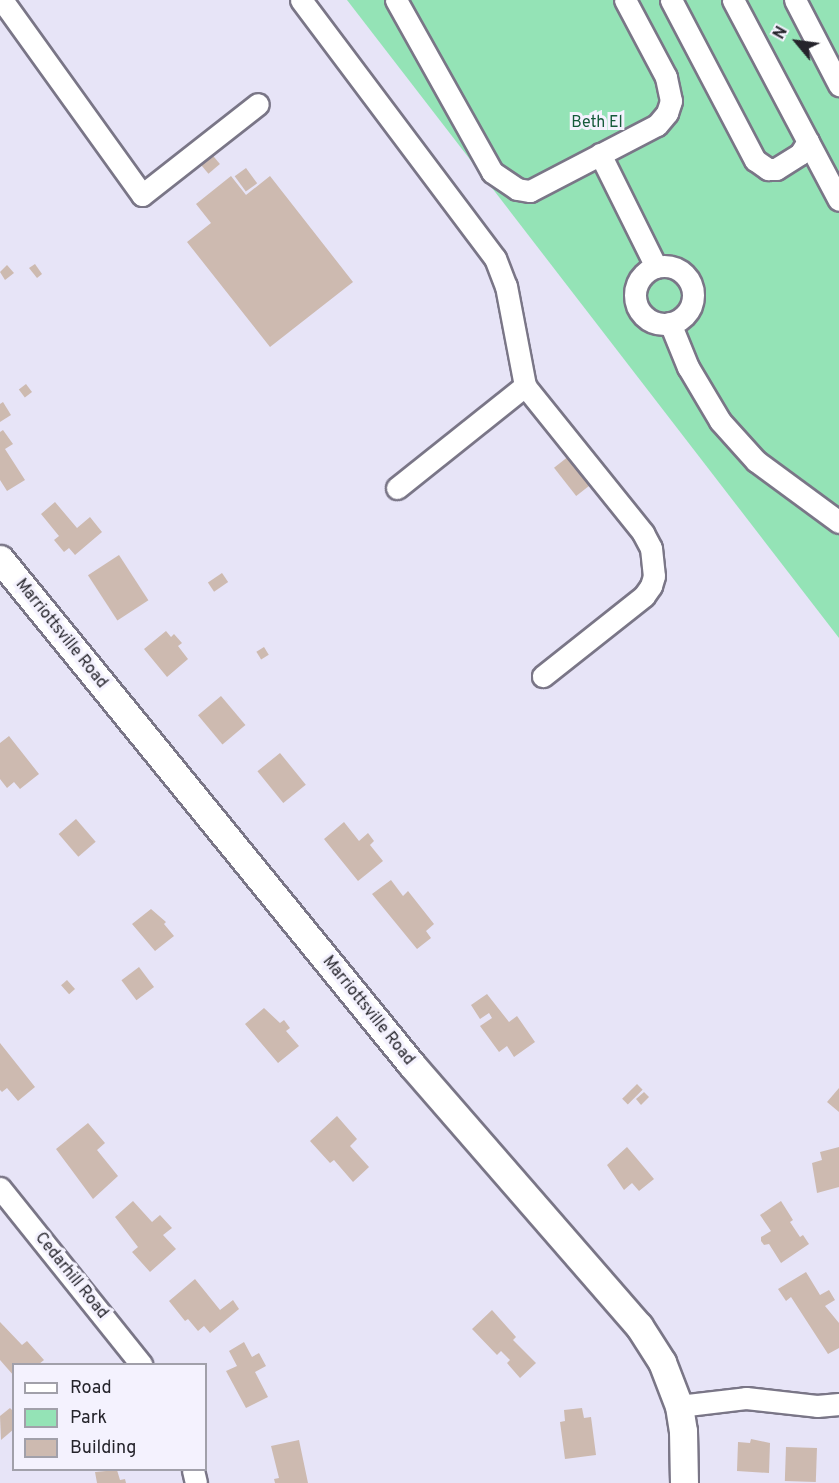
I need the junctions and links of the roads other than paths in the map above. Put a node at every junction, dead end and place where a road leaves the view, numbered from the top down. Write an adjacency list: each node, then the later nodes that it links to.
1 (301, 0): 15 (street)
2 (396, 0): 11 (street)
3 (625, 0): 11 (street)
4 (671, 0): 10 (street)
5 (733, 0): 10 (street)
6 (795, 0): 8 (street)
7 (2, 2): 9 (street)
8 (839, 85)
9 (258, 104)
10 (807, 141): 12 (street)
11 (600, 154): 13 (street)
12 (839, 200)
13 (656, 267): 14 (street); 14 (street)
14 (670, 323): 17 (street)
15 (525, 386): 16 (street); 19 (street)
16 (397, 488)
17 (839, 522)
18 (0, 559): 23 (main road, Marriottsville Road)
19 (543, 676)
20 (0, 1188): 21 (street, Cedarhill Road)
21 (139, 1363)
22 (839, 1404): 23 (street)
23 (680, 1406): 24 (main road, Marriottsville Road)
24 (684, 1483)

